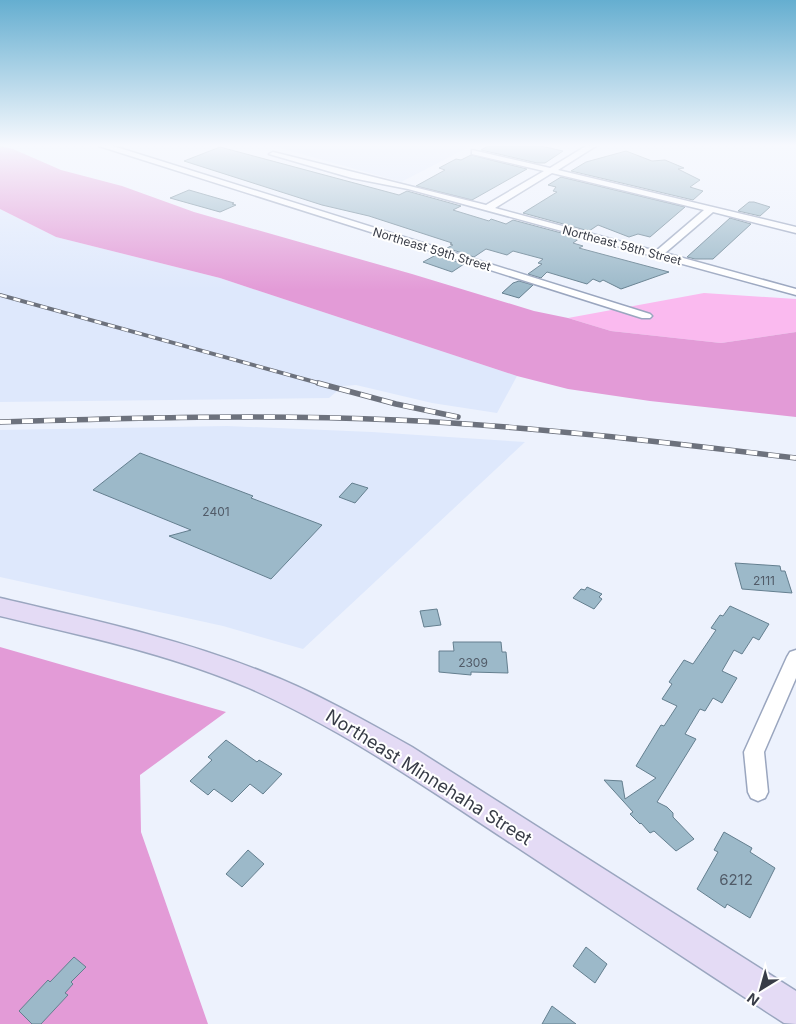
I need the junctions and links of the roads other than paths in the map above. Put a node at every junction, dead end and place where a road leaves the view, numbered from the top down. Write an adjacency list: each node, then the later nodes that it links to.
1 (256, 194): 10 (street, Northeast 59th Street)
2 (433, 194): 5 (street, Northeast 58th Street)
3 (511, 194): 5 (street)
4 (643, 194): 6 (street)
5 (486, 209): 8 (street, Northeast 58th Street)
6 (710, 210): 7 (street); 8 (street)
7 (796, 230)
8 (657, 255): 9 (street, Northeast 58th Street)
9 (796, 292)
10 (646, 316)
11 (0, 607): 14 (main road, Northeast Minnehaha Street)
12 (796, 657): 13 (street)
13 (758, 792)
14 (796, 1011)

